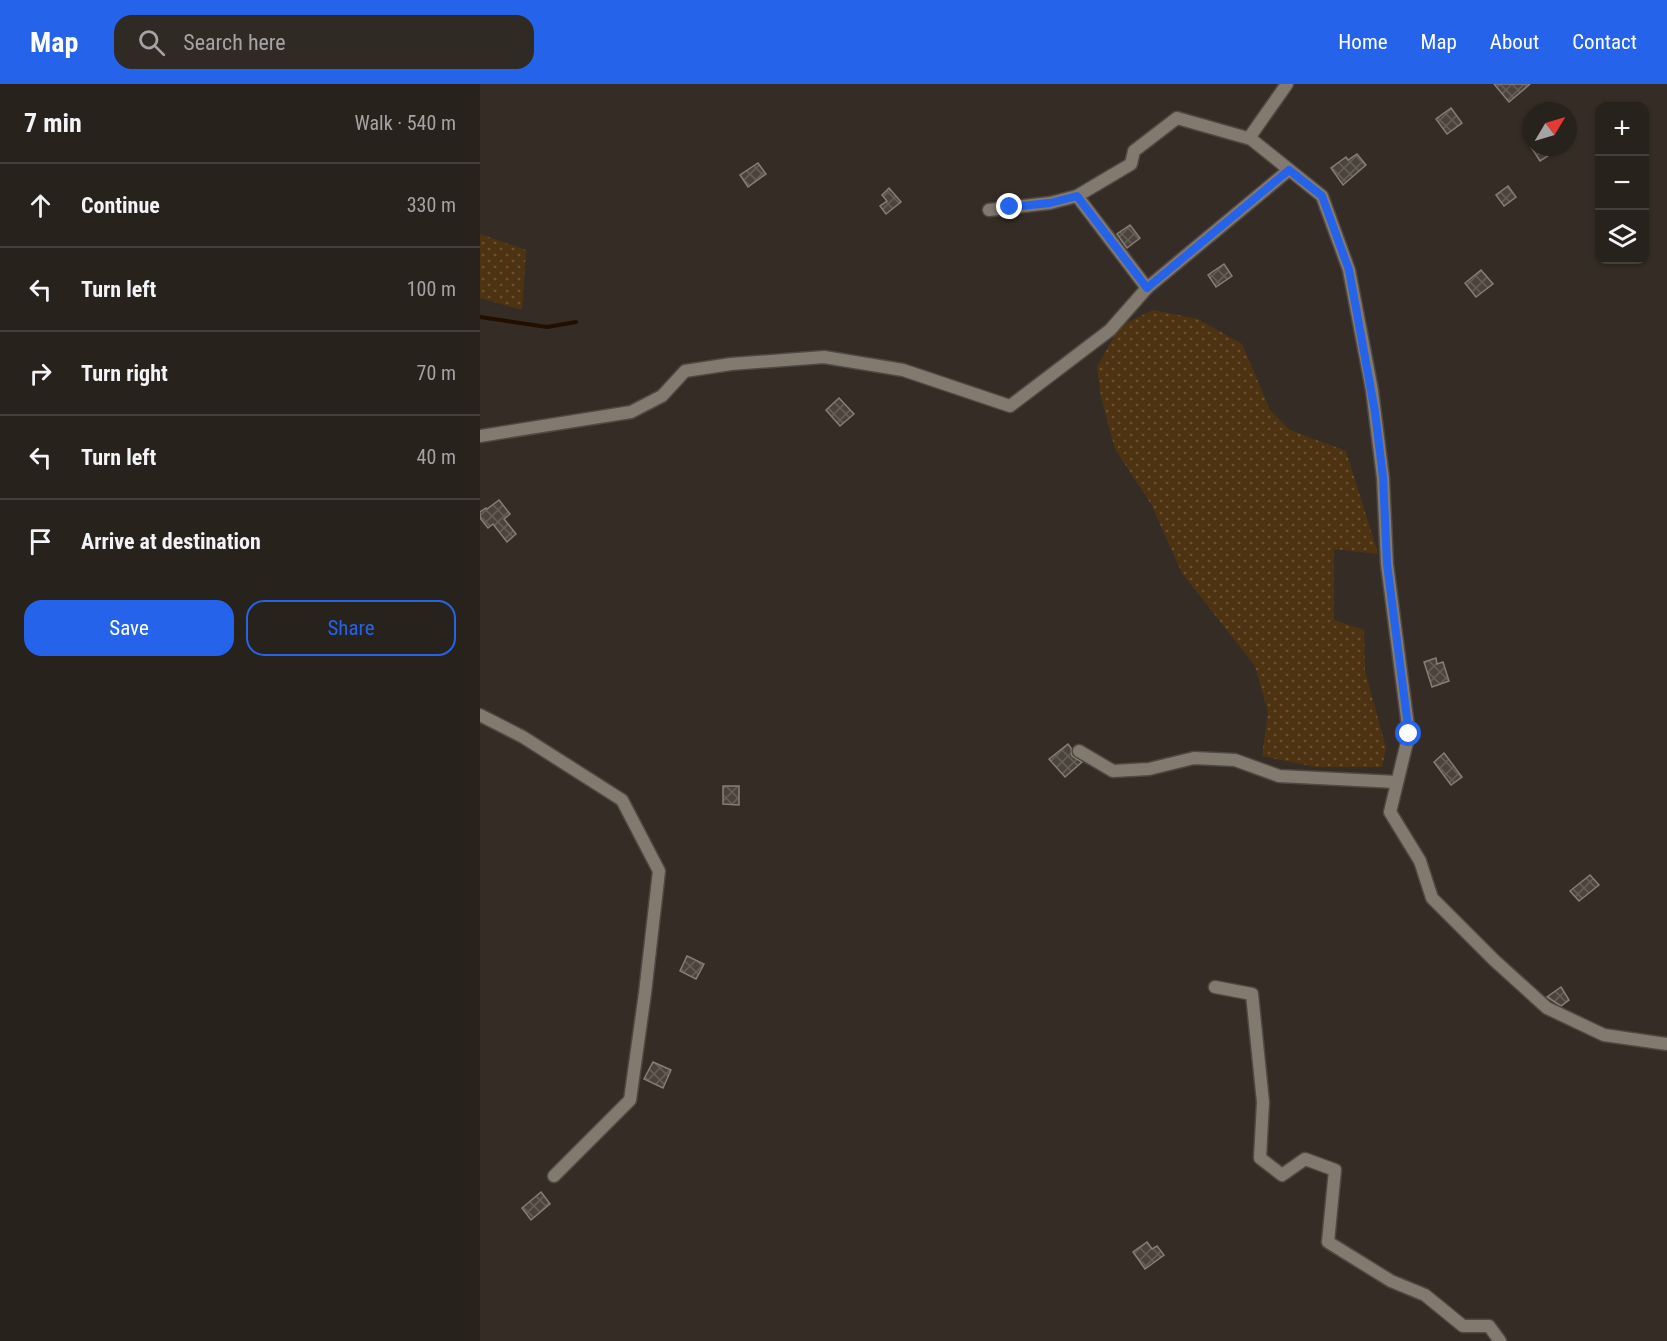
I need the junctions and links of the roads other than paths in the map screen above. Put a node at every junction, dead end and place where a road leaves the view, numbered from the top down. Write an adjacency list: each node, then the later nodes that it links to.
1 (1287, 84): 2 (street)
2 (1249, 138): 3 (street); 4 (street)
3 (1289, 170): 6 (street); 10 (street)
4 (1077, 196): 5 (street); 6 (street)
5 (989, 210)
6 (1147, 288): 7 (street)
7 (480, 436)
8 (480, 715): 13 (street)
9 (1079, 751): 10 (street)
10 (1396, 782): 12 (street)
11 (1215, 987): 14 (street)
12 (1667, 1044)
13 (554, 1176)
14 (1500, 1341)

